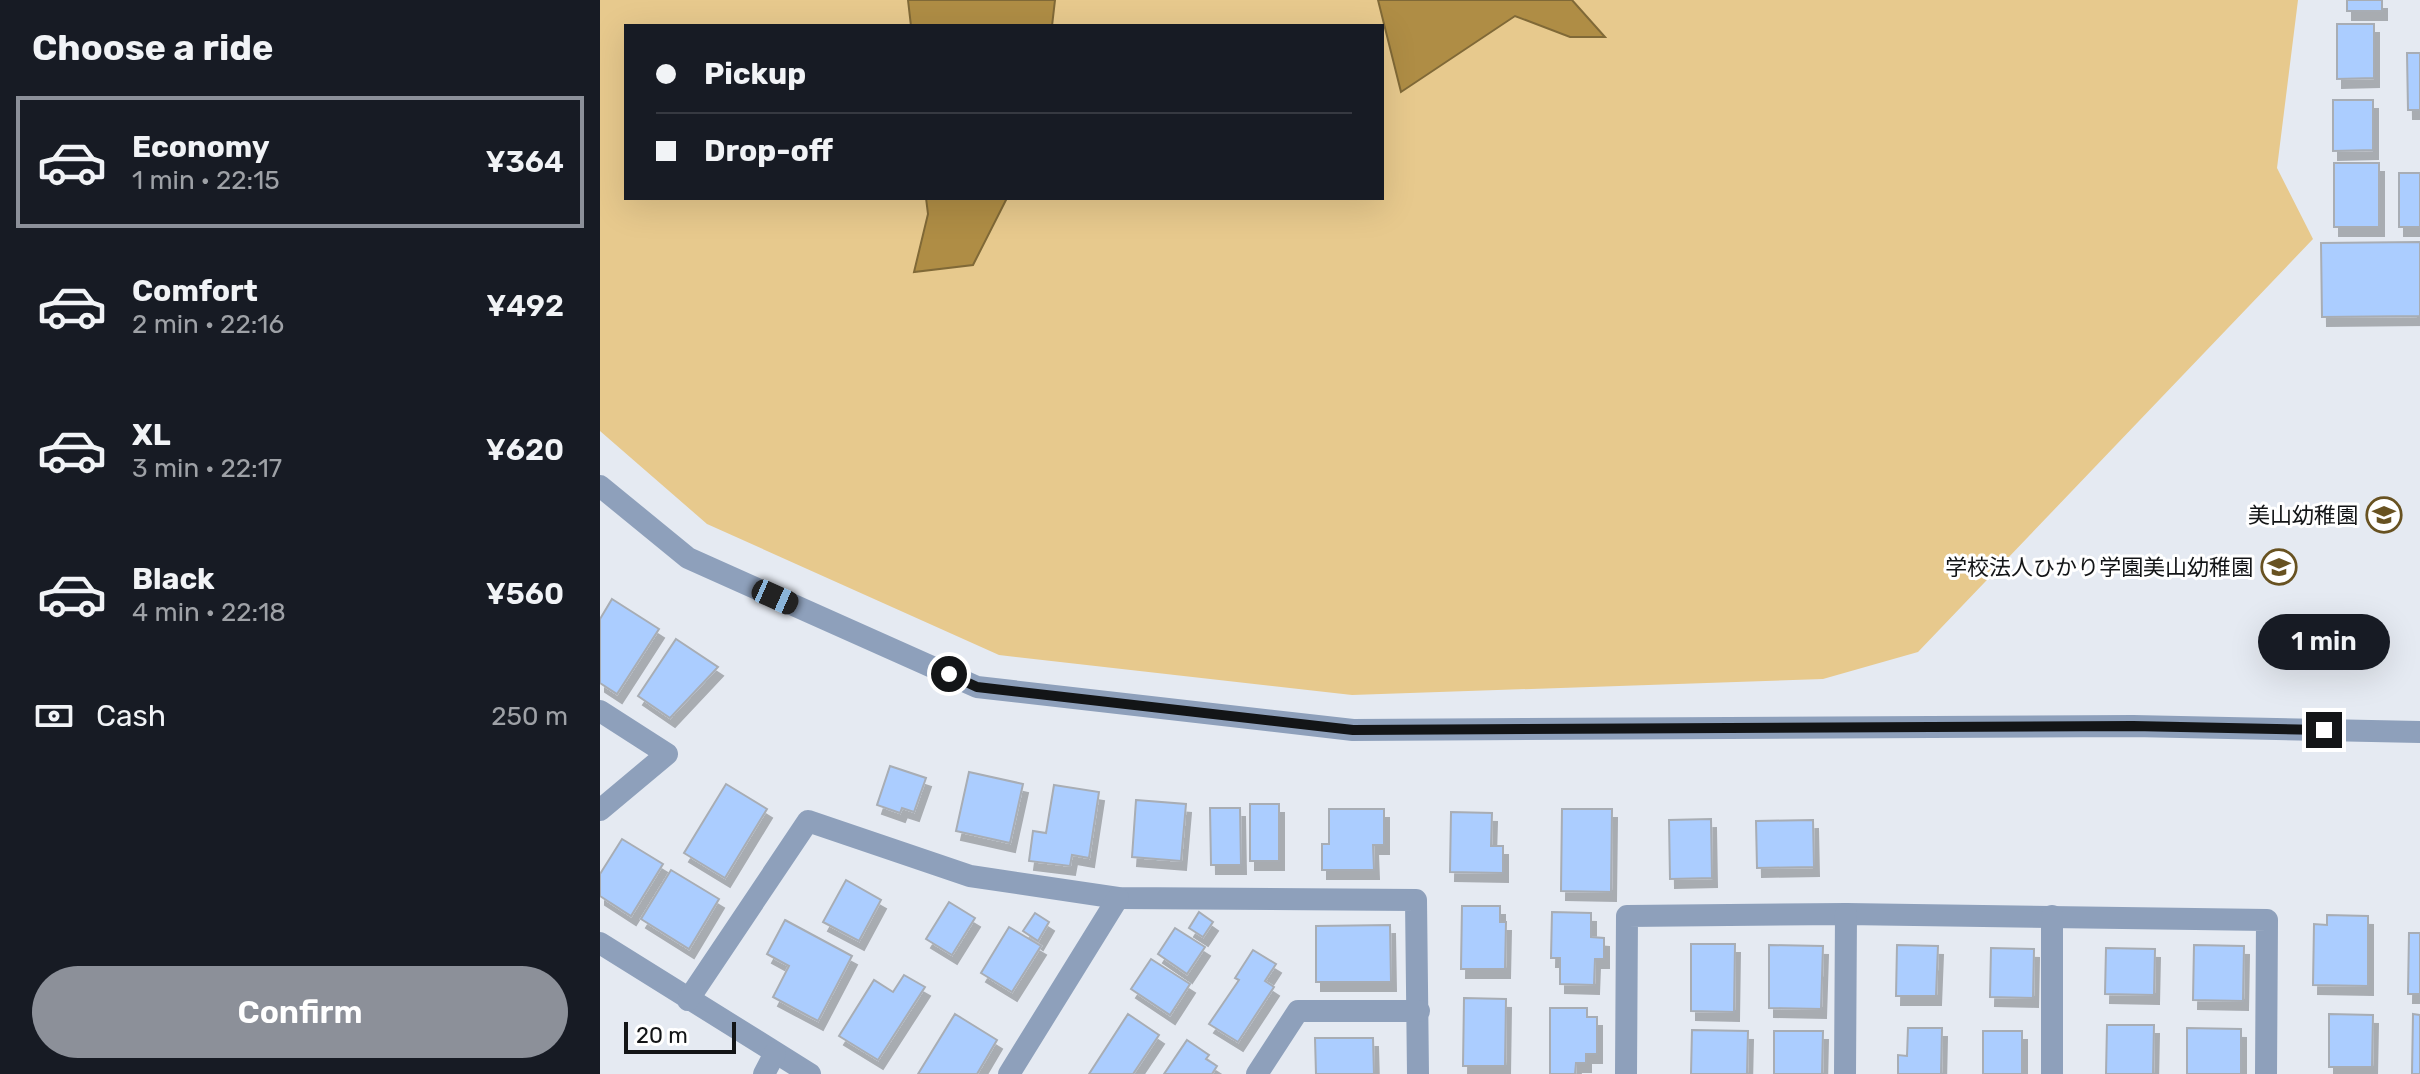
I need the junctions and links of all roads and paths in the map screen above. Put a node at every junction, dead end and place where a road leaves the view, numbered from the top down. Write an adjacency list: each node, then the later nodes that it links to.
1 (600, 486): 3 (street)
2 (600, 711): 4 (street)
3 (2420, 732)
4 (600, 810)
5 (1118, 898): 9 (street); 10 (street); 14 (street)
6 (1846, 914): 7 (street); 17 (street); 18 (street)
7 (2052, 916): 19 (street); 20 (street)
8 (600, 943): 9 (street)
9 (688, 1000): 11 (street)
10 (1419, 1011): 15 (street); 16 (street)
11 (775, 1053): 12 (street); 13 (street)
12 (764, 1074)
13 (810, 1074)
14 (1009, 1074)
15 (1257, 1074)
16 (1418, 1074)
17 (1626, 1074)
18 (1845, 1074)
19 (2052, 1074)
20 (2266, 1074)

